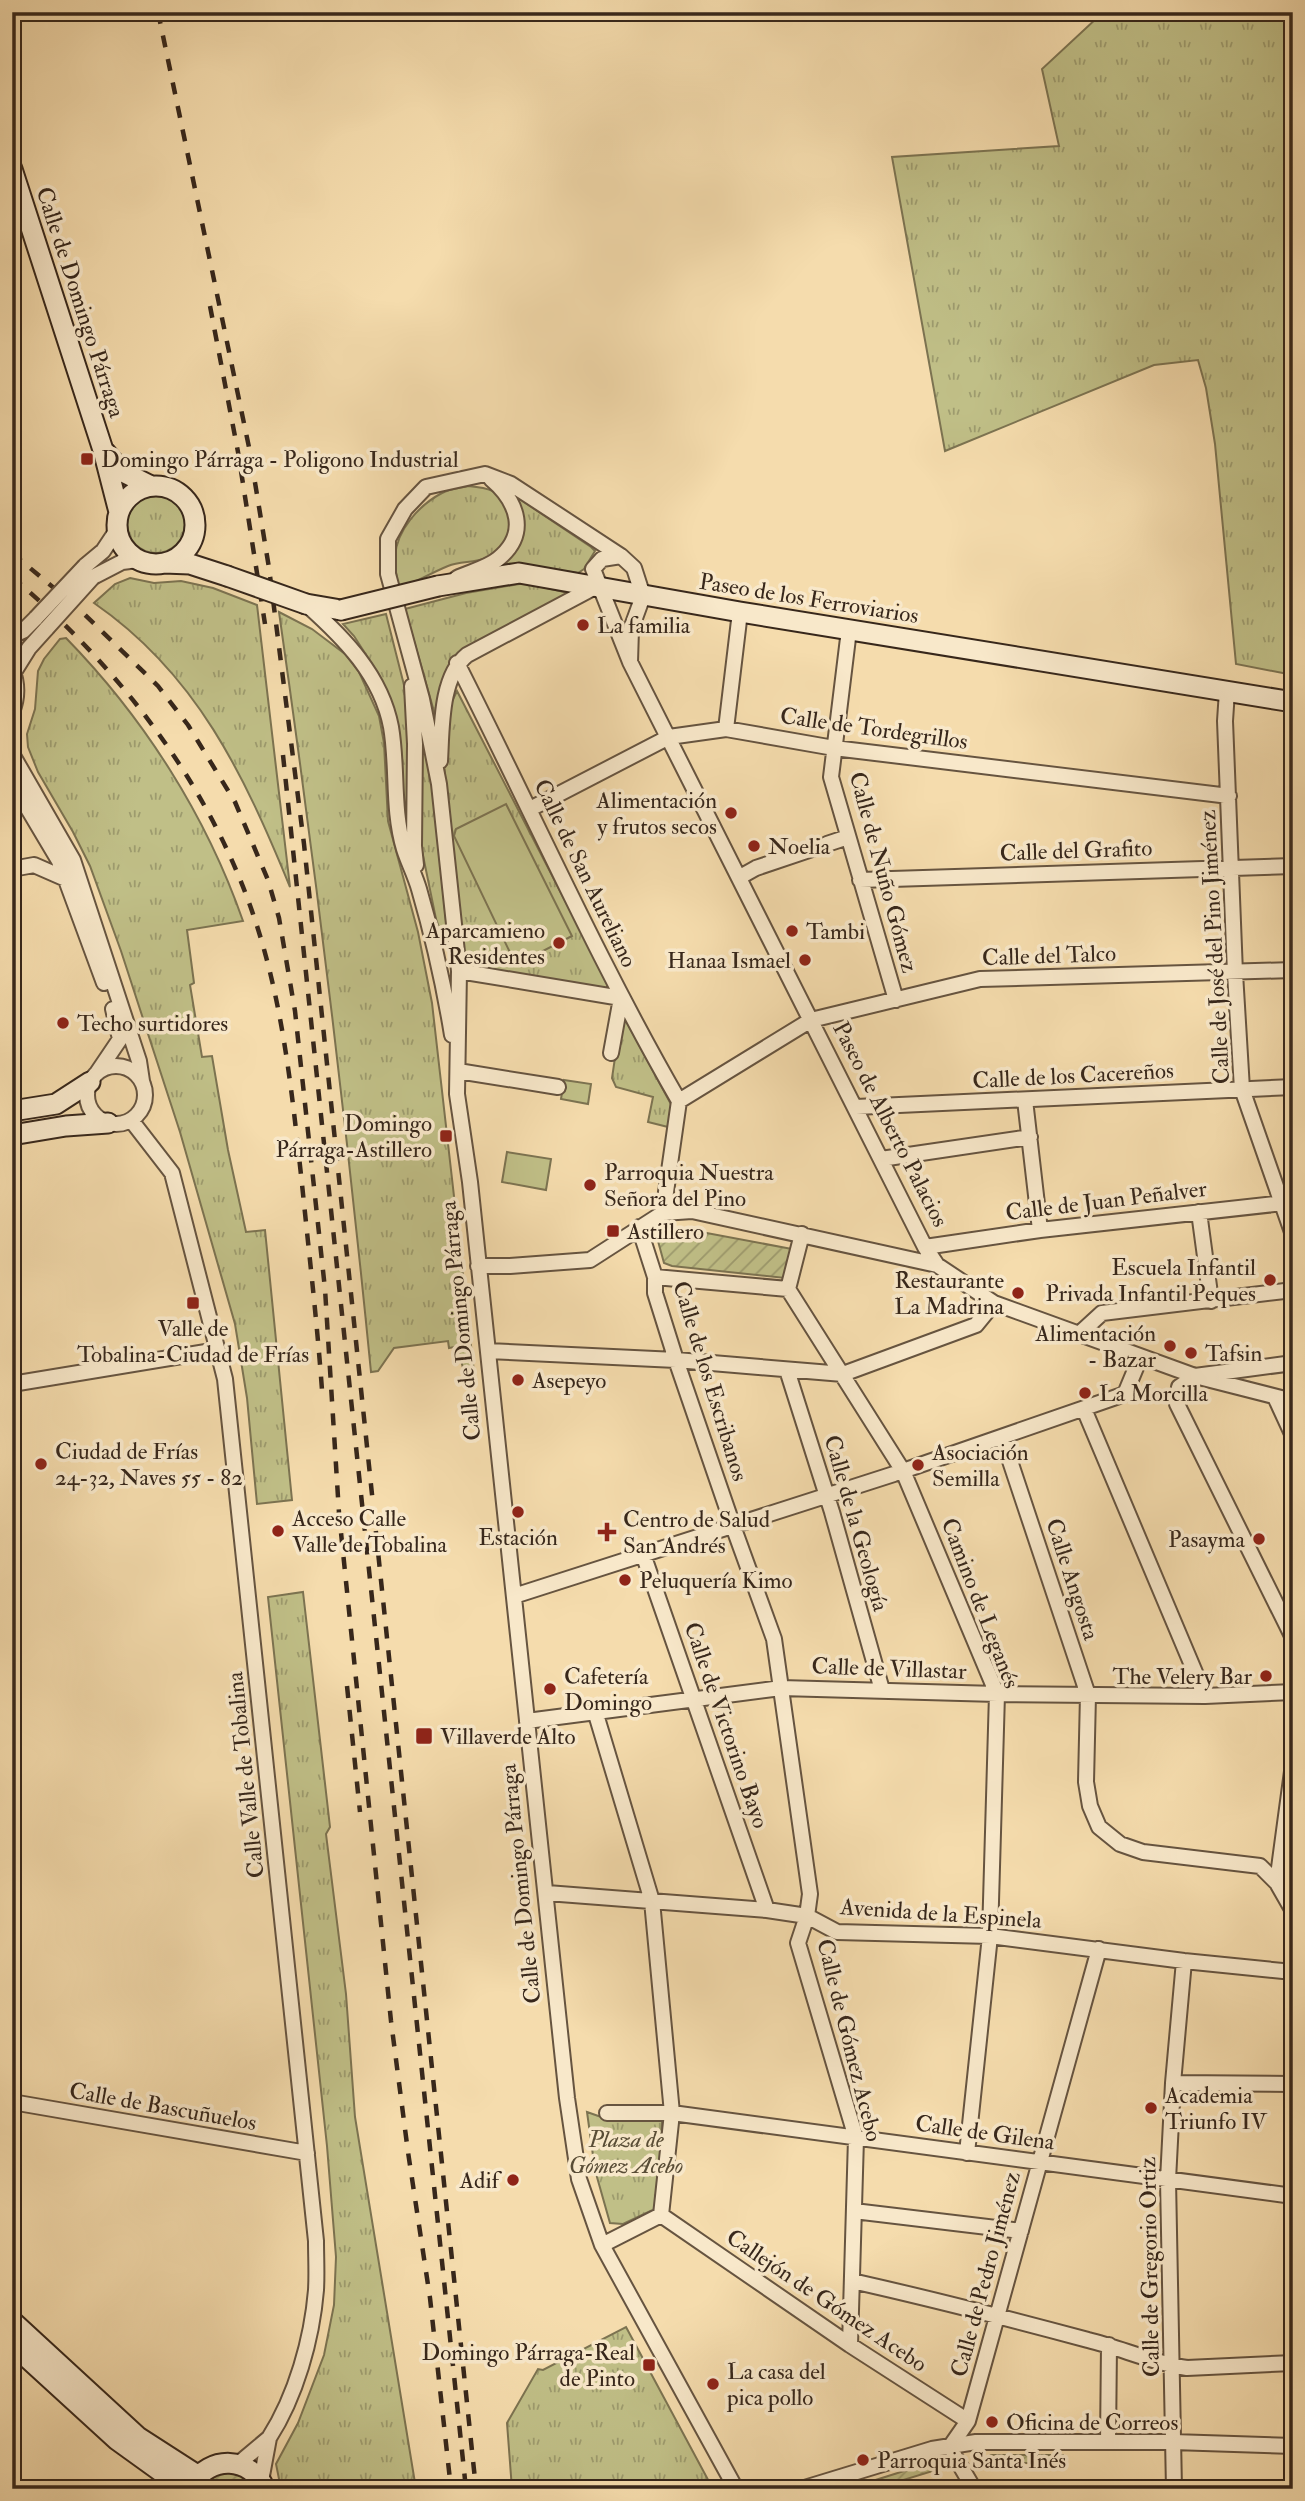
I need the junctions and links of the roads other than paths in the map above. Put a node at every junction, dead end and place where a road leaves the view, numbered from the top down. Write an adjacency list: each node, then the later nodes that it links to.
1 (12, 169): 2 (main road, Calle de Domingo Párraga)
2 (103, 450): 4 (main road, Calle de Domingo Párraga); 5 (main road, Calle de Domingo Párraga)
3 (485, 474): 7 (street); 12 (street); 19 (street)
4 (151, 486): 5 (main road); 6 (main road)
5 (118, 521): 8 (main road); 10 (street)
6 (192, 539): 9 (main road); 11 (main road)
7 (621, 556): 13 (street, Paseo de Alberto Palacios); 14 (street)
8 (138, 560): 9 (main road); 10 (street)
9 (164, 563): 11 (main road)
10 (89, 572): 18 (street, bridge); 22 (street, bridge)
11 (227, 576): 15 (main road, bridge)
12 (438, 586): 13 (main road); 15 (main road, bridge)
13 (598, 588): 14 (main road, Paseo de los Ferroviarios); 20 (street, Paseo de Alberto Palacios); 21 (street)
14 (643, 596): 16 (main road, Paseo de los Ferroviarios); 20 (street)
15 (306, 604): 43 (street, Calle de Domingo Párraga)
16 (740, 612): 17 (main road, Paseo de los Ferroviarios); 26 (street)
17 (849, 630): 23 (main road, Paseo de los Ferroviarios); 28 (street, Calle de Nuño Gómez)
18 (12, 636)
19 (410, 659): 31 (street, Calle de Domingo Párraga); 43 (street, Calle de Domingo Párraga)
20 (630, 662): 27 (street, Paseo de Alberto Palacios)
21 (457, 663): 31 (street); 33 (street, Calle de San Aureliano)
22 (13, 671): 25 (street)
23 (1227, 691): 24 (main road, Paseo de los Ferroviarios); 32 (street, Calle de José del Pino Jiménez)
24 (1293, 702)
25 (12, 712)
26 (726, 729): 27 (street, Calle de Tordegrillos); 28 (street, Calle de Tordegrillos)
27 (669, 737): 33 (street, Calle de Tordegrillos); 40 (street, Paseo de Alberto Palacios)
28 (834, 748): 32 (street, Calle de Tordegrillos); 34 (street, Calle de Nuño Gómez)
29 (12, 754): 53 (street)
30 (12, 782): 35 (street)
31 (439, 784): 45 (street, Calle de Domingo Párraga)
32 (1228, 796): 38 (street, Calle de José del Pino Jiménez)
33 (530, 809): 47 (street, Calle de San Aureliano)
34 (848, 837): 40 (street); 42 (street, Calle de Nuño Gómez)
35 (48, 842): 36 (street); 41 (street)
36 (34, 865): 39 (street); 41 (street)
37 (1293, 866): 38 (street, Calle del Grafito)
38 (1232, 867): 42 (street, Calle del Grafito); 46 (street, Calle de José del Pino Jiménez)
39 (12, 869)
40 (740, 877): 49 (street, Paseo de Alberto Palacios)
41 (66, 879): 52 (street)
42 (860, 880): 48 (street, Calle de Nuño Gómez)
43 (419, 887): 51 (street, Calle de Domingo Párraga)
44 (1293, 970): 46 (street, Calle del Talco)
45 (459, 971): 47 (street); 51 (street, Calle de Domingo Párraga)
46 (1235, 973): 48 (street, Calle del Talco); 56 (street, Calle de José del Pino Jiménez)
47 (621, 998): 50 (street); 58 (street, Calle de San Aureliano)
48 (896, 1000): 49 (street, Calle del Talco)
49 (811, 1020): 58 (street, Calle del Talco); 59 (street, Paseo de Alberto Palacios)
50 (611, 1053)
51 (458, 1071): 54 (street); 75 (street, Calle de Domingo Párraga)
52 (93, 1077): 53 (street); 60 (main road); 62 (street)
53 (142, 1081): 61 (street)
54 (558, 1087)
55 (1293, 1087): 56 (street, Calle de los Cacereños)
56 (1242, 1089): 57 (street, Calle de los Cacereños); 66 (street, Calle de José del Pino Jiménez)
57 (1025, 1100): 59 (street, Calle de los Cacereños); 64 (street)
58 (679, 1101): 68 (street)
59 (856, 1107): 65 (street, Paseo de Alberto Palacios)
60 (12, 1111)
61 (131, 1120): 62 (street); 82 (street, Calle Valle de Tobalina)
62 (108, 1123): 63 (main road)
63 (12, 1135)
64 (1030, 1138): 65 (street); 70 (street)
65 (881, 1158): 73 (street, Paseo de Alberto Palacios)
66 (1287, 1203): 67 (street, Calle de Juan Peñalver); 72 (street, Calle de José del Pino Jiménez)
67 (1199, 1212): 70 (street, Calle de Juan Peñalver); 79 (street)
68 (663, 1213): 69 (street); 71 (street)
69 (639, 1227): 75 (street); 76 (street, Calle de los Escribanos)
70 (1040, 1230): 73 (street, Calle de Juan Peñalver)
71 (802, 1234): 74 (street); 77 (street)
72 (1293, 1235)
73 (925, 1247): 74 (street, Paseo de Alberto Palacios)
74 (937, 1265): 80 (street, Paseo de Alberto Palacios)
75 (478, 1266): 83 (street, Calle de Domingo Párraga)
76 (655, 1277): 77 (street); 85 (street, Calle de los Escribanos)
77 (788, 1289): 88 (street, Camino de Leganés)
78 (1293, 1290): 79 (street)
79 (1211, 1301): 81 (street)
80 (994, 1303): 81 (street, Paseo de Alberto Palacios); 88 (street)
81 (1078, 1335): 84 (street, Paseo de Alberto Palacios)
82 (218, 1350): 90 (street); 128 (street, Calle Valle de Tobalina)
83 (488, 1351): 85 (street); 100 (street, Calle de Domingo Párraga)
84 (1140, 1358): 89 (street, Paseo de Alberto Palacios); 93 (street)
85 (676, 1360): 87 (street); 98 (street, Calle de los Escribanos)
86 (1293, 1363): 89 (street)
87 (787, 1370): 88 (street); 97 (street, Calle de la Geología)
88 (844, 1374): 96 (street, Camino de Leganés)
89 (1195, 1376): 91 (street, Paseo de Alberto Palacios); 101 (street)
90 (12, 1384)
91 (1275, 1397): 92 (street, Paseo de Alberto Palacios); 94 (street)
92 (1293, 1401)
93 (1084, 1409): 95 (street); 107 (street)
94 (1293, 1436)
95 (1002, 1437): 96 (street); 106 (street, Calle Angosta)
96 (903, 1471): 97 (street); 105 (street, Camino de Leganés)
97 (826, 1494): 98 (street); 103 (street, Calle de la Geología)
98 (733, 1526): 99 (street); 102 (street, Calle de los Escribanos)
99 (643, 1554): 100 (street); 108 (street, Calle de Victorino Bayo)
100 (514, 1596): 110 (street, Calle de Domingo Párraga)
101 (1293, 1638)
102 (781, 1688): 103 (street, Calle de Villastar); 108 (street, Calle de Villastar); 117 (street, Calle de los Escribanos)
103 (882, 1690): 105 (street, Calle de Villastar)
104 (1293, 1692): 107 (street, Calle de Villastar)
105 (997, 1695): 106 (street, Calle de Villastar); 118 (street, Camino de Leganés)
106 (1088, 1695): 107 (street, Calle de Villastar); 112 (street, Calle Angosta)
107 (1205, 1696)
108 (694, 1699): 109 (street, Calle de Villastar); 115 (street, Calle de Victorino Bayo)
109 (595, 1711): 110 (street, Calle de Villastar); 114 (street)
110 (527, 1721): 113 (street, Calle de Domingo Párraga)
111 (1293, 1764): 112 (street)
112 (1278, 1883): 116 (street)
113 (547, 1893): 114 (street, Avenida de la Espinela); 136 (street, Calle de Domingo Párraga)
114 (652, 1901): 115 (street, Avenida de la Espinela); 126 (street)
115 (767, 1910): 117 (street, Avenida de la Espinela)
116 (1293, 1911)
117 (807, 1916): 118 (street, Avenida de la Espinela); 127 (street, Calle de Gómez Acebo)
118 (990, 1936): 119 (street, Avenida de la Espinela); 129 (street, Camino de Leganés)
119 (1099, 1949): 120 (street, Avenida de la Espinela); 130 (street, Calle de Pedro Jiménez)
120 (1184, 1961): 121 (street, Avenida de la Espinela); 122 (street, Calle de Gregorio Ortiz)
121 (1293, 1972)
122 (1173, 2083): 123 (street); 131 (street, Calle de Gregorio Ortiz)
123 (1293, 2084)
124 (12, 2102): 128 (street, Calle de Bascuñuelos)
125 (607, 2113): 126 (street, Calle de Gilena)
126 (672, 2113): 127 (street, Calle de Gilena); 134 (street)
127 (856, 2138): 129 (street, Calle de Gilena); 133 (street, Calle de Gómez Acebo)
128 (307, 2153): 146 (street, Calle Valle de Tobalina)
129 (967, 2153): 130 (street, Calle de Gilena)
130 (1039, 2162): 131 (street, Calle de Gilena); 135 (street, Calle de Pedro Jiménez)
131 (1168, 2179): 132 (street, Calle de Gilena); 144 (street, Calle de Gregorio Ortiz)
132 (1293, 2196)
133 (854, 2211): 135 (street); 137 (street, Calle de Gómez Acebo)
134 (661, 2215): 136 (street); 141 (street, Callejón de Gómez Acebo)
135 (1021, 2231): 138 (street, Calle de Pedro Jiménez)
136 (602, 2245): 156 (street, Calle de Domingo Párraga)
137 (852, 2281): 138 (street); 141 (street, Calle de Gómez Acebo)
138 (999, 2316): 142 (street); 145 (street, Calle de Pedro Jiménez)
139 (12, 2321): 153 (main road)
140 (12, 2344): 153 (main road)
141 (850, 2345): 145 (street, Callejón de Gómez Acebo)
142 (1109, 2345): 144 (street); 147 (street)
143 (1293, 2363): 144 (street)
144 (1173, 2366): 148 (street, Calle de Gregorio Ortiz)
145 (968, 2421): 149 (street, Calle de Pedro Jiménez)
146 (269, 2438): 151 (street, Calle Valle de Tobalina); 154 (street, Calle Valle de Tobalina)
147 (1108, 2442): 148 (street); 149 (street)
148 (1173, 2442): 150 (street); 158 (street, Calle de Gregorio Ortiz)
149 (952, 2444): 155 (street); 157 (street)
150 (1293, 2446)
151 (238, 2463): 153 (main road); 154 (main road)
152 (1293, 2478): 159 (street)
153 (191, 2484)
154 (263, 2485)
155 (802, 2488)
156 (736, 2489)
157 (974, 2489)
158 (1174, 2489)
159 (1292, 2489)

